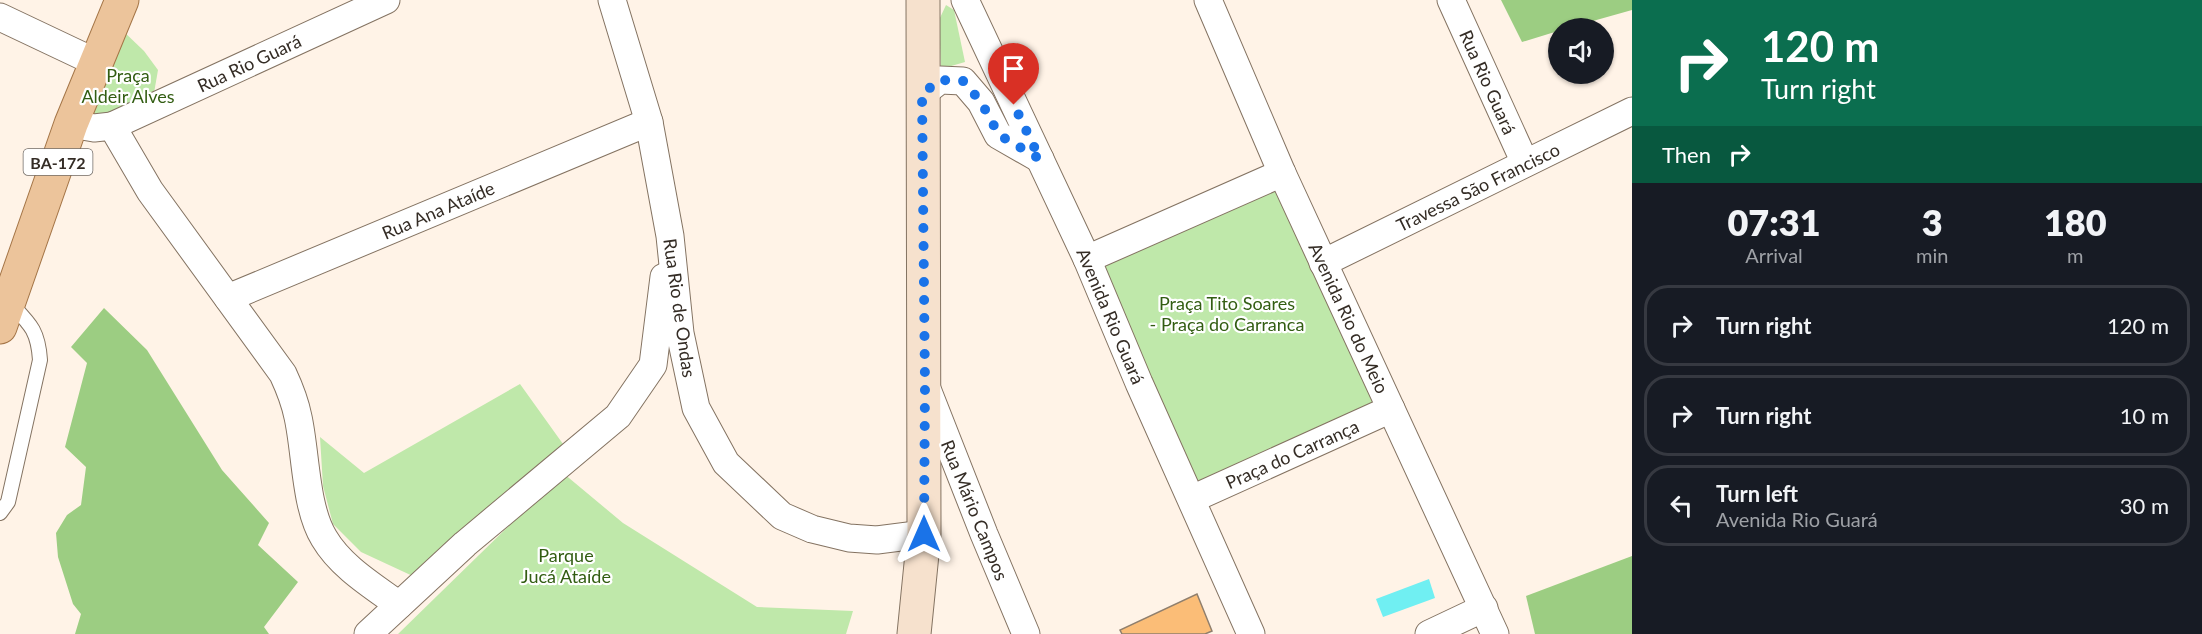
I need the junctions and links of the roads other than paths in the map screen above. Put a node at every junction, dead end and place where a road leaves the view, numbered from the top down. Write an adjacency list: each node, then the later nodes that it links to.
1 (122, 0): 9 (main road, BA-172)
2 (386, 0): 14 (street, Rua Rio Guará)
3 (612, 0): 12 (street, Rua Rio de Ondas)
4 (923, 0): 10 (street)
5 (965, 0): 15 (street, Avenida Rio Guará)
6 (1208, 0): 17 (street, Avenida Rio do Meio)
7 (1451, 0): 16 (street, Rua Rio Guará)
8 (0, 17): 9 (street)
9 (95, 62): 13 (main road, BA-172)
10 (922, 94): 15 (street); 23 (street)
11 (1632, 111): 16 (street, Travessa São Francisco)
12 (649, 122): 18 (street, Rua Rio de Ondas); 21 (street, Rua Ana Ataíde)
13 (71, 124): 14 (street); 22 (main road, BA-172)
14 (112, 126): 21 (street)
15 (1040, 159): 19 (street, Avenida Rio Guará)
16 (1525, 163): 20 (street, Travessa São Francisco)
17 (1282, 173): 19 (street); 20 (street, Avenida Rio do Meio)
18 (670, 236): 27 (street, Rua Rio de Ondas); 28 (street)
19 (1088, 259): 25 (street, Avenida Rio Guará)
20 (1323, 263): 24 (street, Avenida Rio do Meio)
21 (228, 298): 28 (street)
22 (4, 314): 26 (lane)
23 (925, 385): 27 (street); 32 (street, Rua Mário Campos)
24 (1391, 409): 25 (street, Praça do Carrança); 29 (street, Avenida Rio do Meio)
25 (1192, 499): 33 (street, Avenida Rio Guará)
26 (0, 513)
27 (924, 534): 31 (street)
28 (399, 605): 30 (street)
29 (1484, 608): 34 (street); 35 (street, Avenida Rio do Meio)
30 (368, 634)
31 (914, 634)
32 (1026, 634)
33 (1251, 634)
34 (1429, 634)
35 (1495, 634)

